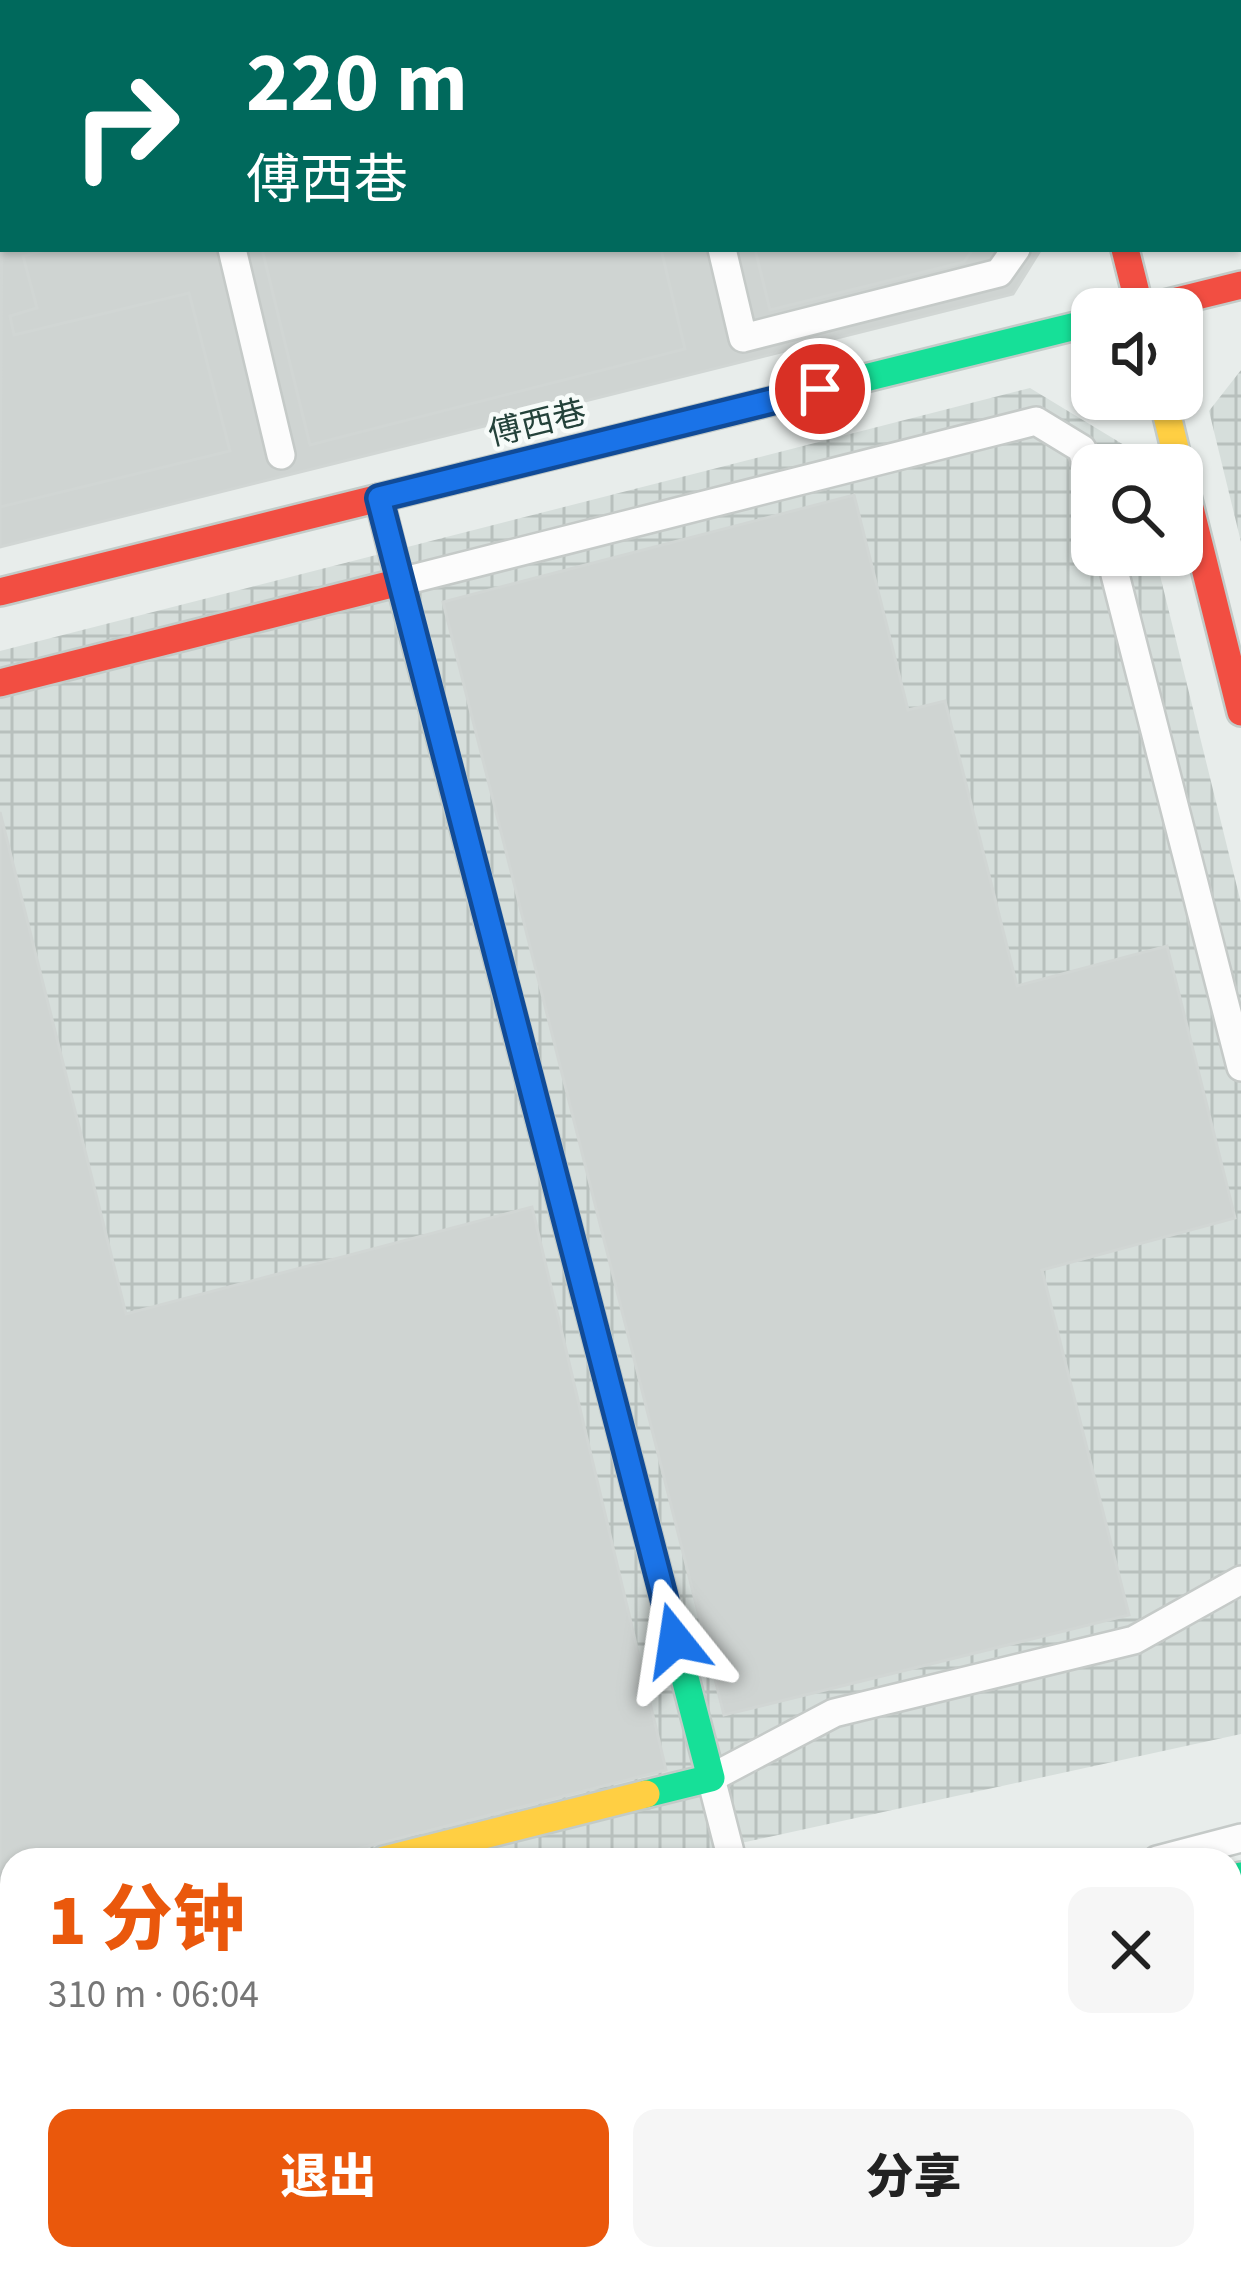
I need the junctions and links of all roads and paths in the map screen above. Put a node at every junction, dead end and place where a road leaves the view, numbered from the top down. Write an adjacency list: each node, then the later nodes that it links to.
1 (233, 252): 10 (street)
2 (723, 252): 3 (street)
3 (1014, 252)
4 (1126, 252): 6 (street)
5 (1241, 285): 7 (street)
6 (1136, 288)
7 (1203, 294)
8 (1071, 327): 11 (street, 傅西巷)
9 (1074, 444): 14 (street)
10 (280, 454)
11 (379, 498): 14 (street); 15 (street, 傅西巷)
12 (1203, 560): 17 (street)
13 (1114, 576): 18 (street)
14 (400, 582): 16 (street); 20 (street)
15 (0, 592)
16 (0, 683)
17 (1241, 712)
18 (1241, 1066)
19 (1241, 1580): 20 (street)
20 (711, 1778): 22 (street); 23 (street)
21 (1241, 1838): 24 (street)
22 (432, 1848)
23 (729, 1848)
24 (1203, 1848)

